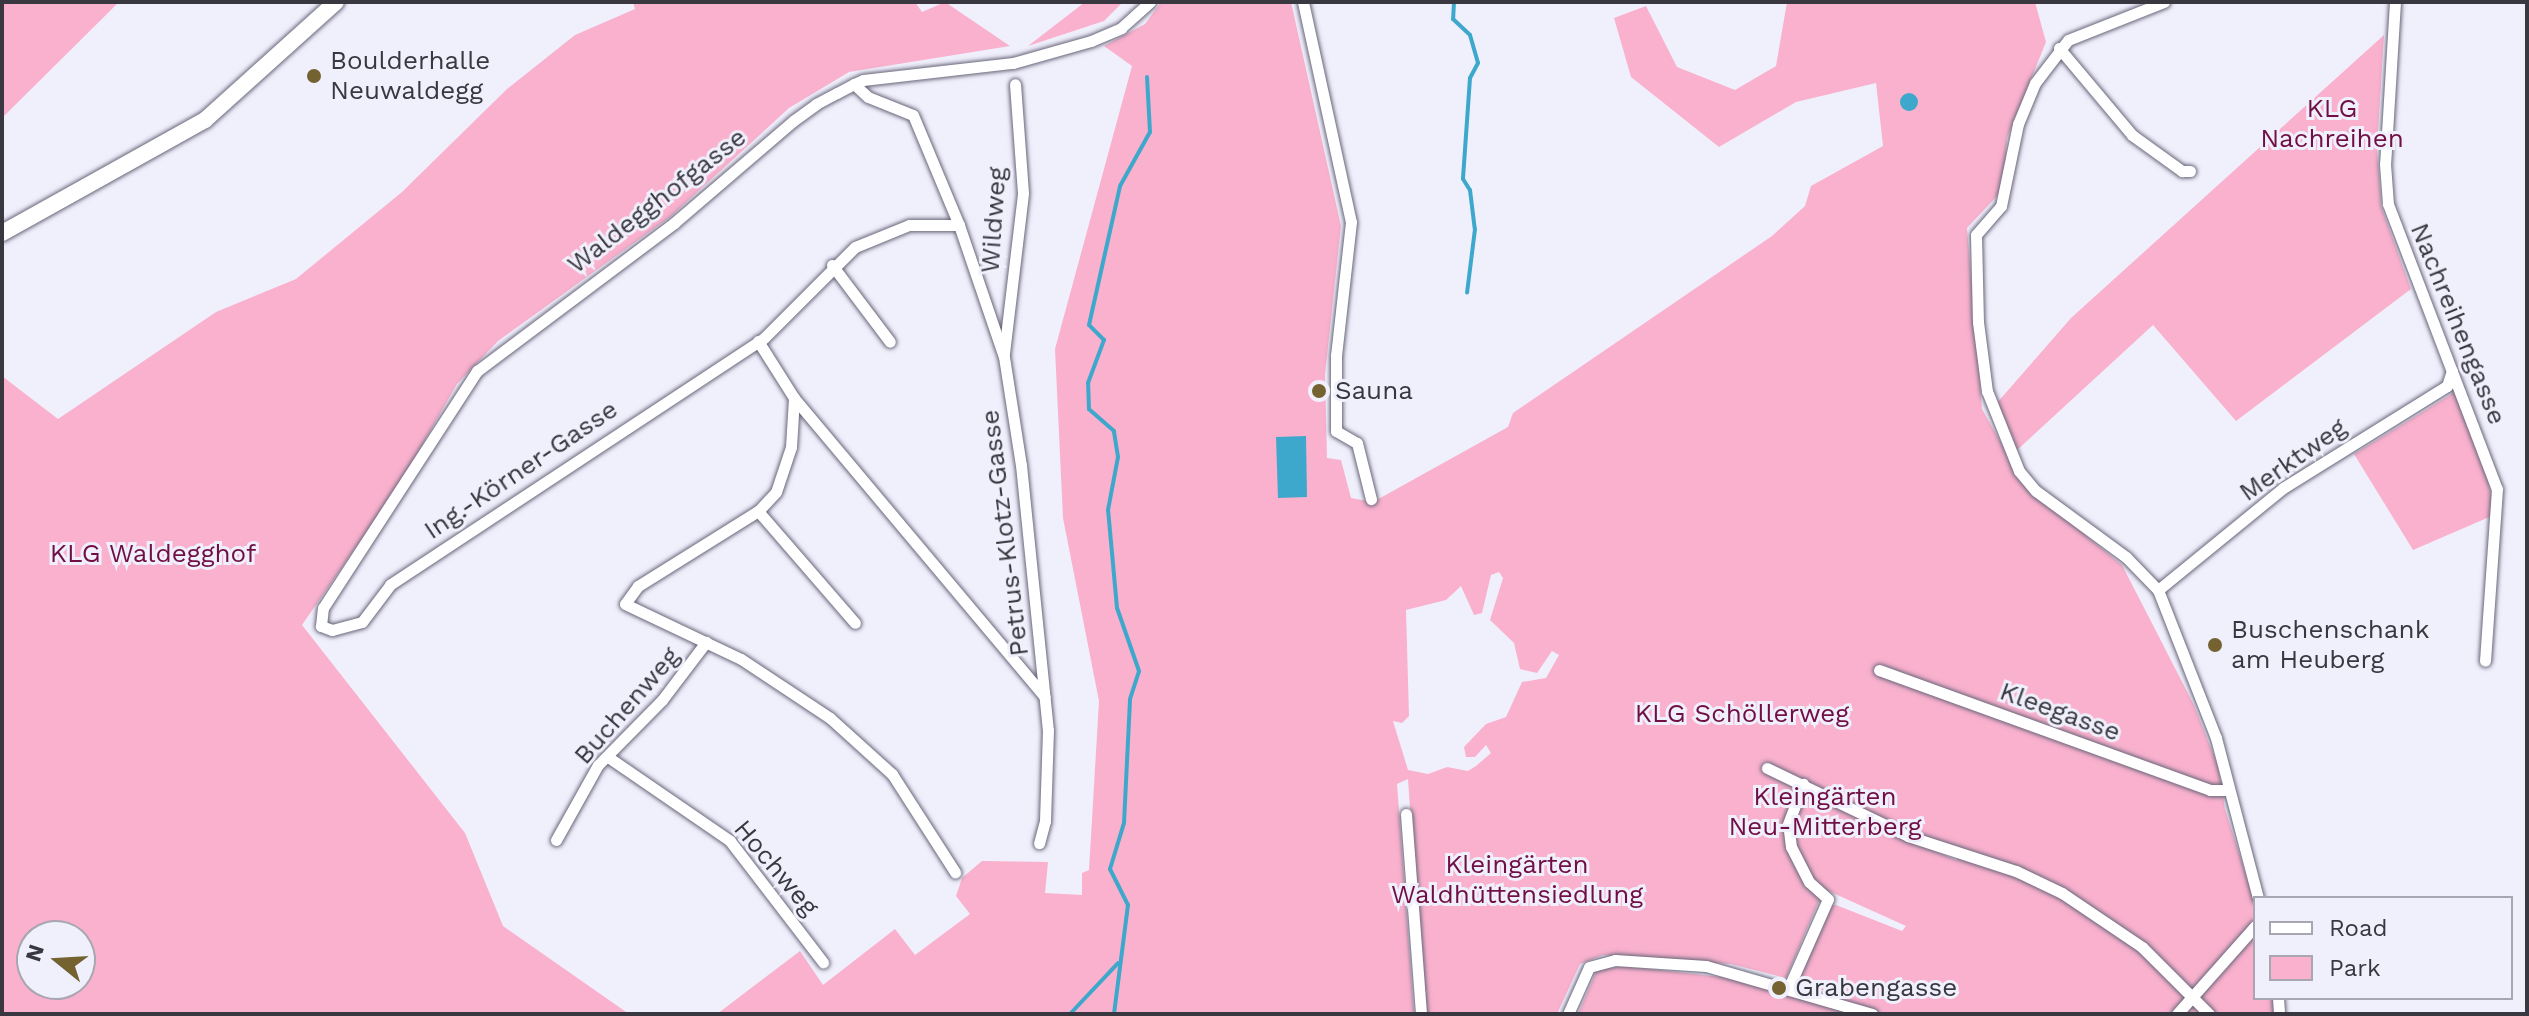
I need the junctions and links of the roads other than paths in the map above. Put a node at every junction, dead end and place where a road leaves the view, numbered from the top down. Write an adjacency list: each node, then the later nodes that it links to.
1 (336, 2): 11 (main road)
2 (1150, 2): 7 (street, Waldegghofgasse)
3 (1303, 2): 18 (street)
4 (2164, 2): 6 (street)
5 (2395, 2): 16 (street, Nachreihengasse)
6 (2059, 48): 9 (street); 20 (street)
7 (854, 84): 10 (street, Petrus-Klotz-Gasse); 21 (street, Waldegghofgasse)
8 (1015, 84): 15 (street, Wildweg)
9 (2190, 171)
10 (959, 225): 12 (street); 15 (street, Petrus-Klotz-Gasse)
11 (2, 233)
12 (832, 265): 13 (street); 14 (street)
13 (758, 341): 17 (street); 21 (street, Ing.-Körner-Gasse)
14 (890, 342)
15 (1004, 357): 26 (street, Petrus-Klotz-Gasse)
16 (2452, 370): 20 (street, Merktweg); 24 (street, Nachreihengasse)
17 (794, 398): 19 (street); 26 (street)
18 (1371, 499)
19 (758, 511): 22 (street); 23 (street)
20 (2158, 590): 30 (street)
21 (318, 619)
22 (855, 623)
23 (706, 642): 27 (street, Buchenweg); 34 (street)
24 (2485, 661)
25 (1879, 670): 30 (street, Kleegasse)
26 (1046, 698): 33 (street, Petrus-Klotz-Gasse)
27 (608, 757): 32 (street, Buchenweg); 37 (street, Hochweg)
28 (1767, 768): 29 (street)
29 (1803, 784): 38 (street); 39 (street)
30 (2227, 790): 35 (street)
31 (1406, 814): 40 (street)
32 (556, 840)
33 (1039, 843)
34 (955, 872)
35 (2257, 896)
36 (2253, 928): 39 (street)
37 (823, 962)
38 (1789, 987): 41 (street); 42 (street)
39 (2194, 993): 43 (street); 44 (street)
40 (1421, 1014)
41 (1568, 1014)
42 (1872, 1014)
43 (2177, 1014)
44 (2209, 1014)

